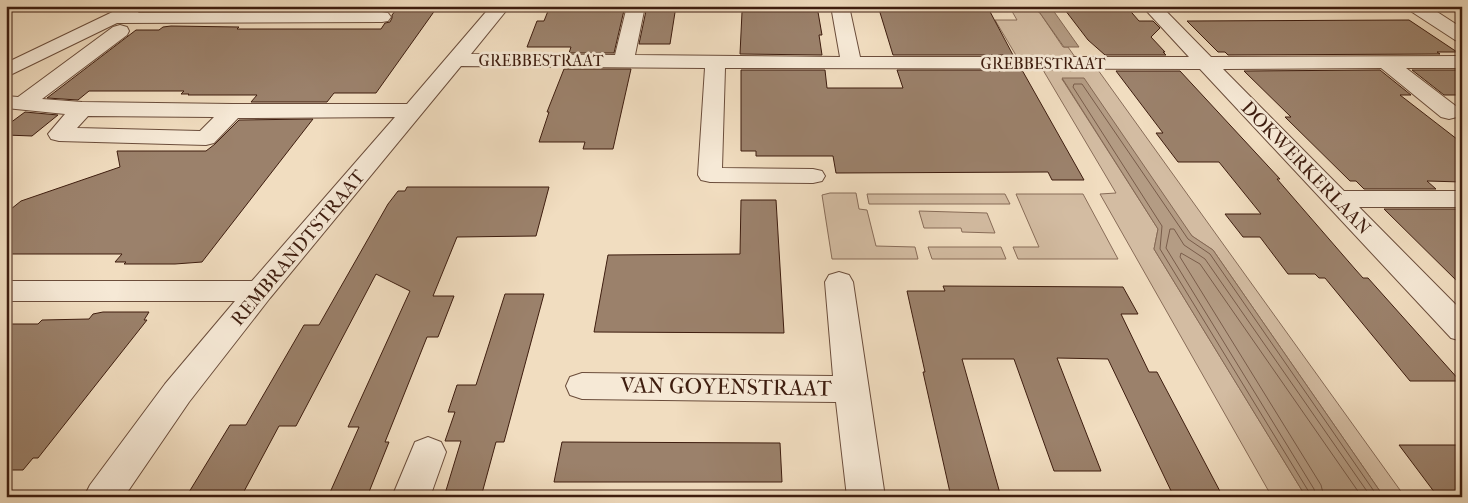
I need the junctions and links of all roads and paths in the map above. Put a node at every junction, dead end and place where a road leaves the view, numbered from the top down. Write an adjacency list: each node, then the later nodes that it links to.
1 (140, 6): 8 (street)
2 (501, 6): 10 (street, REMBRANDTSTRAAT)
3 (636, 6): 11 (street, GREBBESTRAAT)
4 (840, 6): 13 (street)
5 (1151, 6): 14 (street, DOKWERKERLAAN)
6 (1415, 6): 9 (street)
7 (382, 17): 8 (street)
8 (118, 25): 17 (street); 18 (street)
9 (1462, 36)
10 (457, 60): 11 (street, GREBBESTRAAT); 20 (street, REMBRANDTSTRAAT)
11 (624, 61): 12 (street, GREBBESTRAAT)
12 (715, 62): 13 (street, GREBBESTRAAT); 23 (street)
13 (851, 62): 14 (street, GREBBESTRAAT)
14 (1205, 62): 15 (street, GREBBESTRAAT); 24 (street, DOKWERKERLAAN)
15 (1385, 62): 16 (street, GREBBESTRAAT); 22 (street)
16 (1462, 62)
17 (6, 71)
18 (15, 102): 19 (street)
19 (82, 109): 21 (street); 21 (street)
20 (415, 110): 21 (street); 28 (street, REMBRANDTSTRAAT)
21 (232, 111)
22 (1449, 112)
23 (813, 176)
24 (1335, 199): 25 (street); 29 (street, DOKWERKERLAAN)
25 (1462, 199)
26 (838, 282): 31 (street)
27 (6, 291): 28 (street)
28 (260, 291): 33 (street, REMBRANDTSTRAAT)
29 (1462, 330)
30 (582, 386): 31 (street, VAN GOYENSTRAAT)
31 (851, 389): 35 (street, VAN GOYENSTRAAT)
32 (428, 452): 34 (street)
33 (103, 497)
34 (411, 497)
35 (866, 497)

